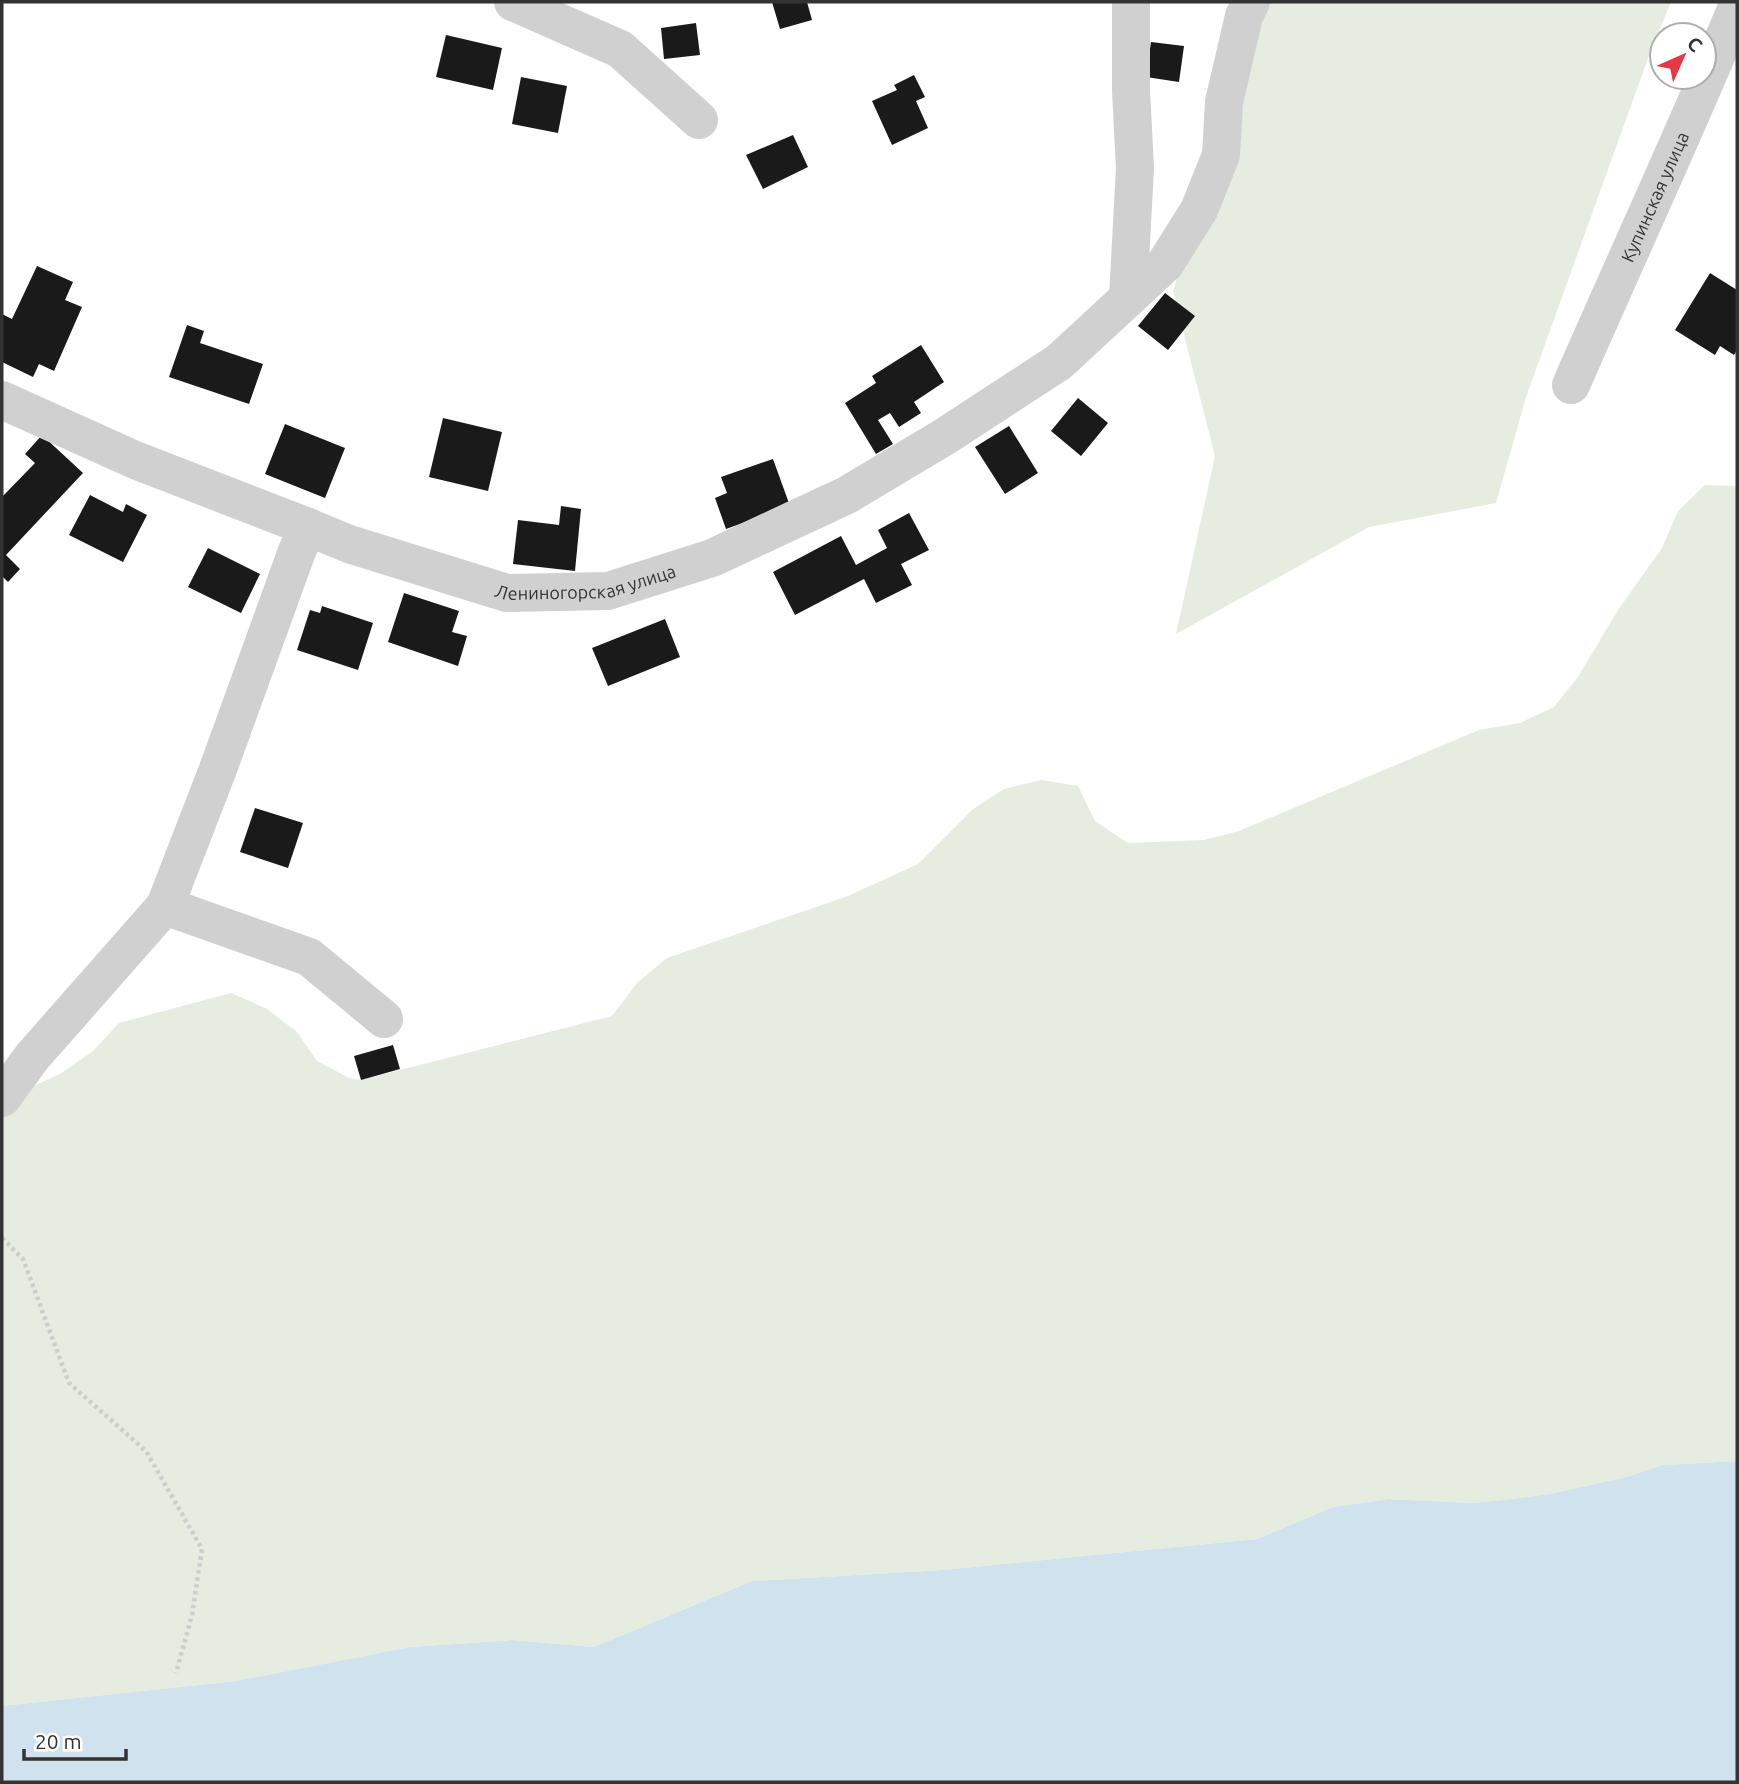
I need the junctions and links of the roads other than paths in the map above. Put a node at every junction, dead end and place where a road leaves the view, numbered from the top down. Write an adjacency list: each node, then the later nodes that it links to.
1 (513, 2): 5 (street)
2 (1131, 2): 6 (street)
3 (1251, 2): 6 (street, Лениногорская улица)
4 (1737, 7): 7 (street, Купинская улица)
5 (699, 120)
6 (1128, 298): 9 (street, Лениногорская улица)
7 (1570, 386)
8 (2, 400): 9 (street, Лениногорская улица)
9 (308, 527): 10 (street)
10 (165, 906): 11 (street); 12 (street)
11 (384, 1019)
12 (2, 1098)

